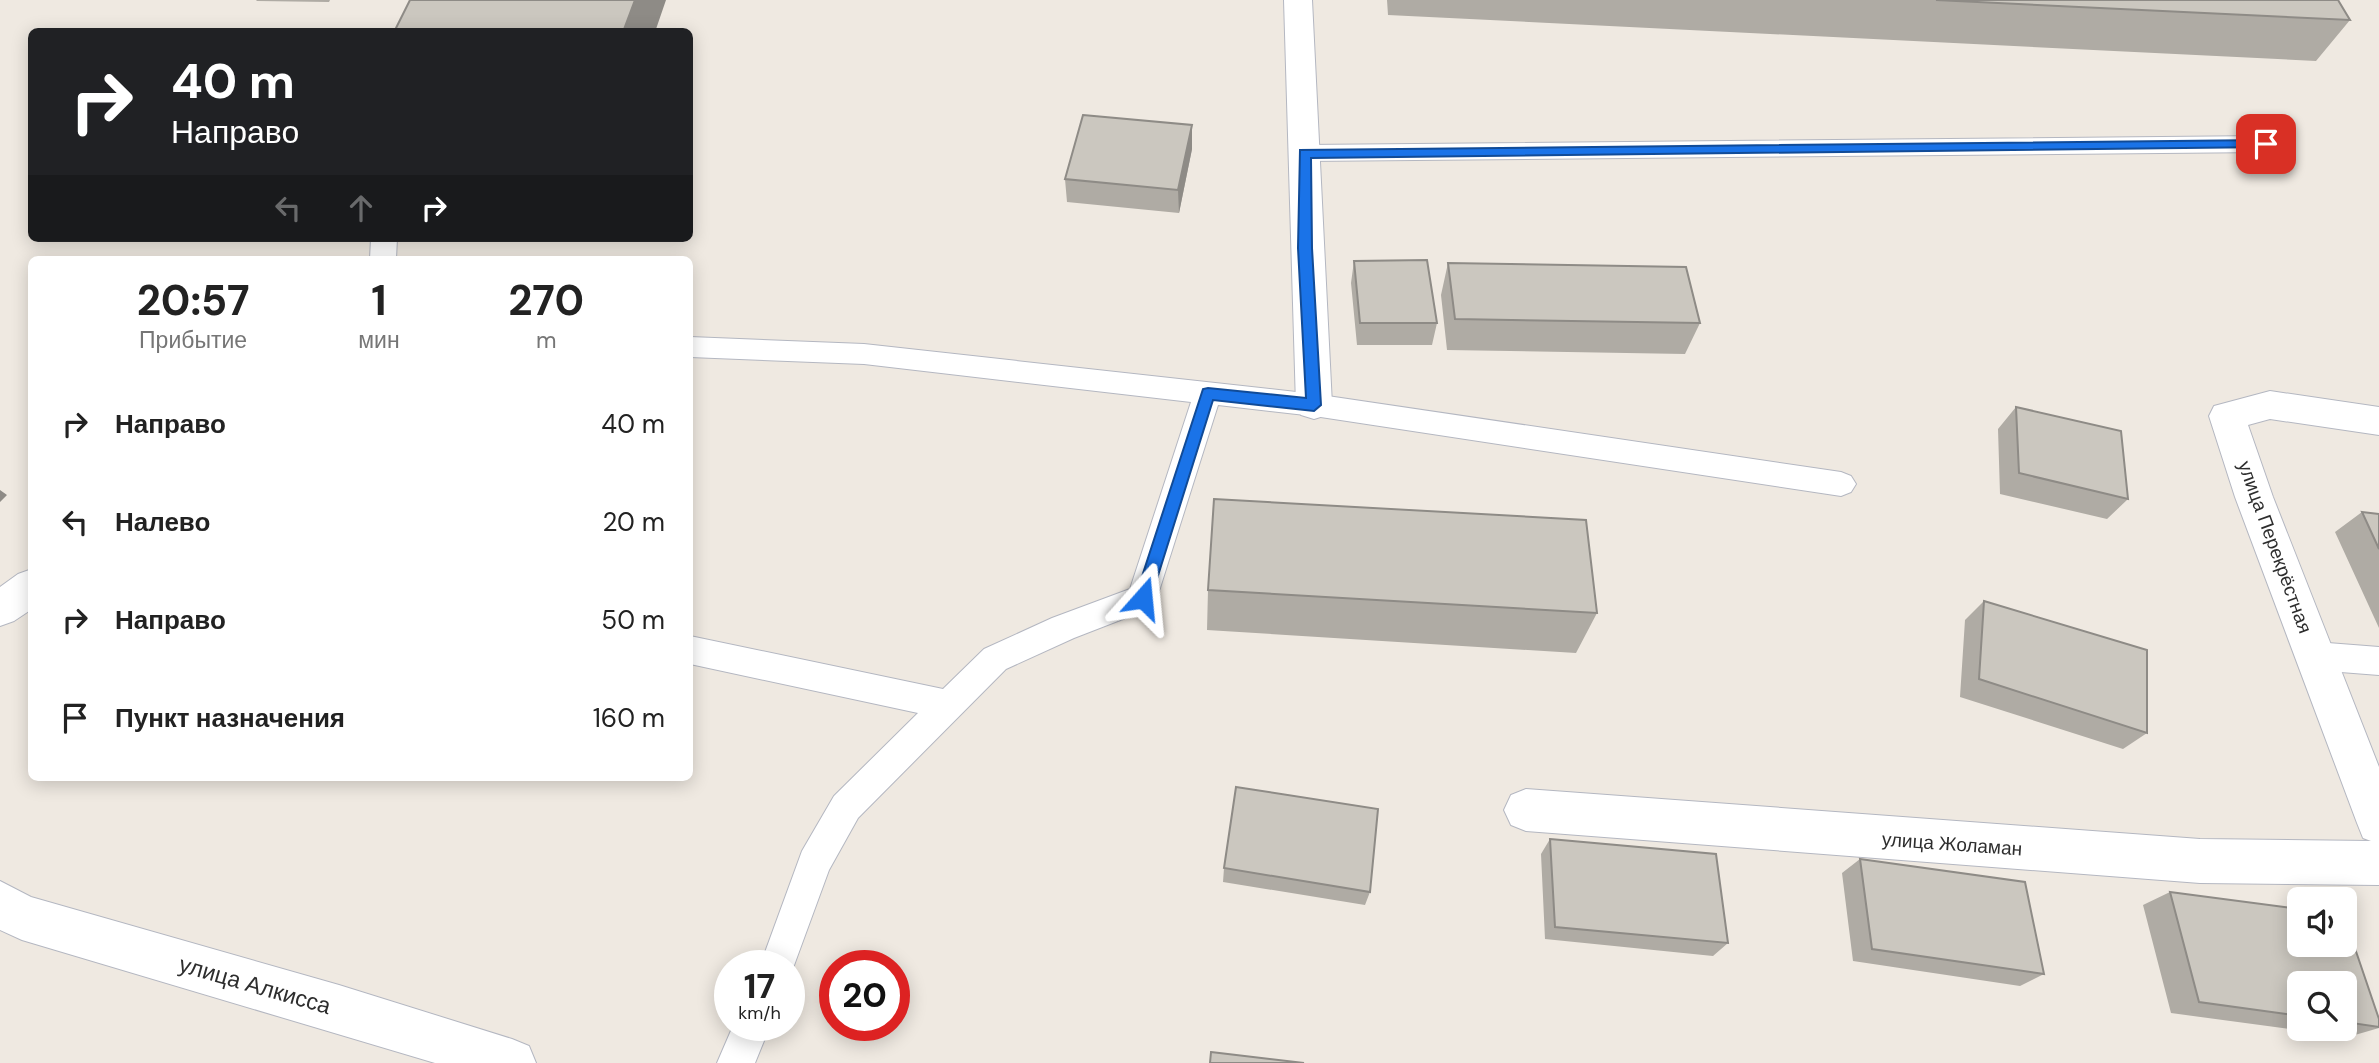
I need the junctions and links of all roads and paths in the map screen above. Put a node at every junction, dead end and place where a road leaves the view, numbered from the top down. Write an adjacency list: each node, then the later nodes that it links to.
1 (1298, 0): 3 (street)
2 (2266, 144): 3 (lane)
3 (1305, 153): 6 (street)
4 (693, 347): 5 (lane)
5 (1208, 393): 6 (lane); 14 (lane)
6 (1314, 405): 8 (lane)
7 (2379, 421): 12 (street, улица Перекрёстная)
8 (1841, 484)
9 (28, 589): 10 (street)
10 (0, 608)
11 (693, 651): 14 (lane)
12 (2315, 656): 13 (lane); 16 (street, улица Перекрёстная)
13 (2379, 661)
14 (949, 705): 19 (lane)
15 (1526, 810): 17 (street, улица Жоламан)
16 (2379, 822)
17 (2379, 863)
18 (0, 904): 21 (street, улица Алкисса)
19 (784, 950)
20 (746, 1041): 22 (lane)
21 (512, 1063)
22 (736, 1063)

